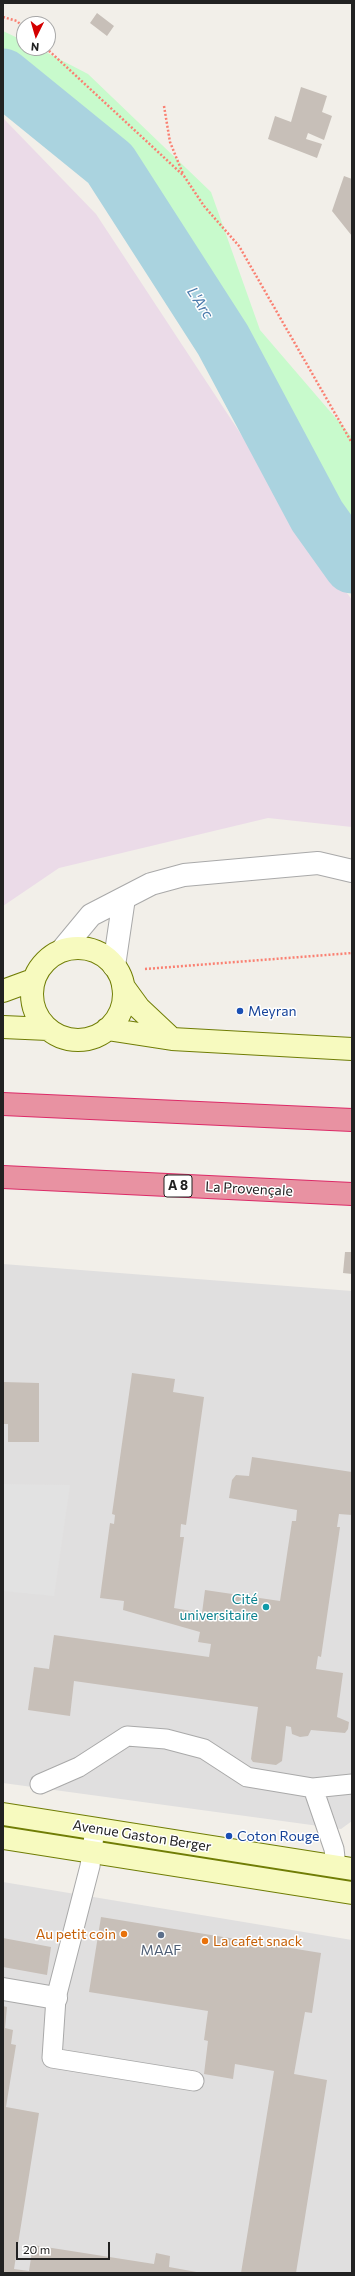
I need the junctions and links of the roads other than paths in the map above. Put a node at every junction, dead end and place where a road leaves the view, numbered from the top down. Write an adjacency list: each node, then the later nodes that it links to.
1 (352, 871): 2 (street)
2 (124, 898): 3 (street); 4 (street)
3 (62, 950): 4 (main road); 5 (main road)
4 (118, 975): 9 (main road); 10 (main road)
5 (33, 980): 6 (main road); 8 (main road)
6 (3, 991)
7 (3, 1027): 8 (main road)
8 (48, 1029): 9 (main road)
9 (108, 1029): 10 (main road)
10 (172, 1039): 11 (main road)
11 (352, 1049)
12 (3, 1104): 13 (highway)
13 (352, 1120)
14 (3, 1177): 15 (highway, La Provençale / A 8)
15 (352, 1194)
16 (40, 1784): 18 (lane)
17 (352, 1784): 18 (lane)
18 (313, 1788): 23 (lane)
19 (3, 1814): 20 (main road, Avenue Gaston Berger)
20 (95, 1828): 22 (lane); 23 (main road, Avenue Gaston Berger)
21 (3, 1838): 22 (main road, Avenue Gaston Berger)
22 (93, 1852): 24 (main road, Avenue Gaston Berger); 26 (lane)
23 (344, 1867): 24 (street)
24 (343, 1891)
25 (3, 1989): 26 (street)
26 (56, 1998): 27 (lane)
27 (194, 2081)

